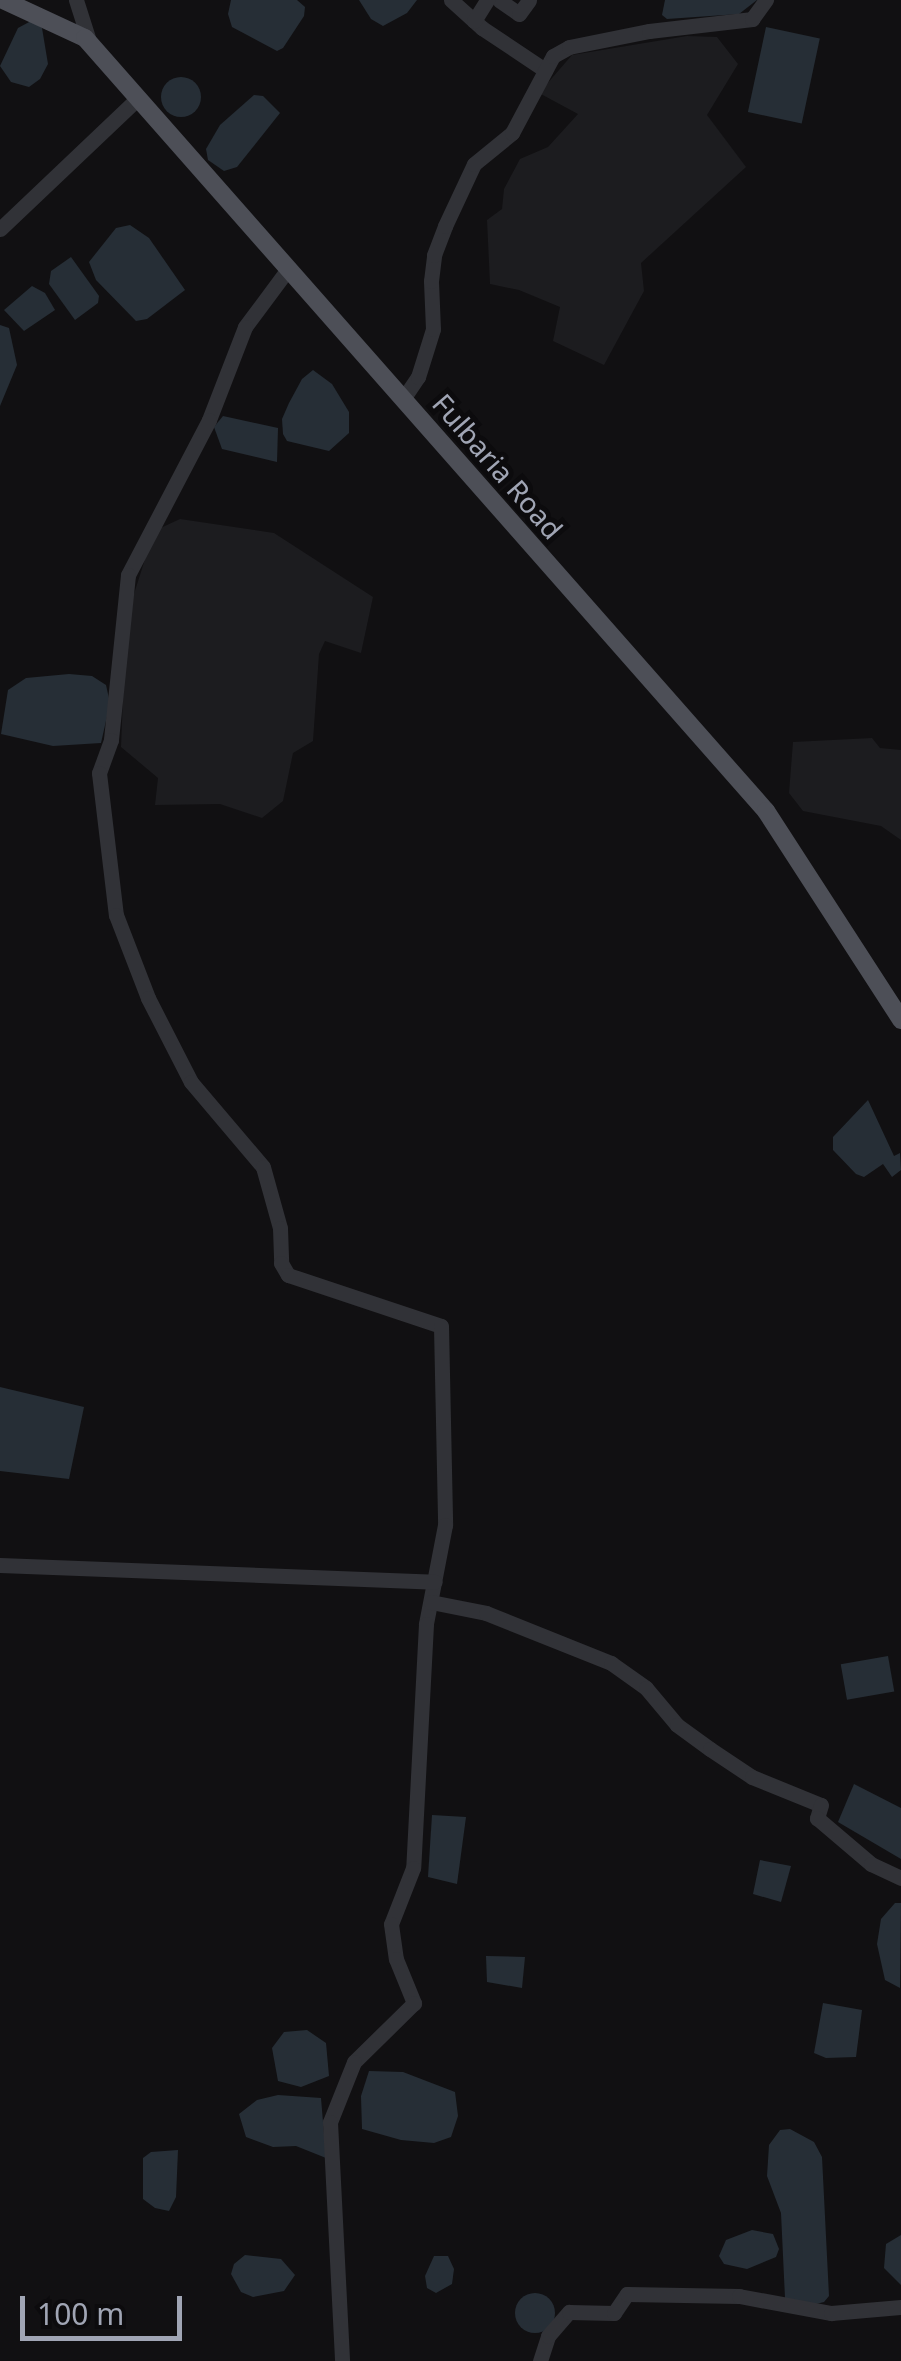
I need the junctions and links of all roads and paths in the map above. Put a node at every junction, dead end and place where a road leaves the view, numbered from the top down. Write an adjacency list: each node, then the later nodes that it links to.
1 (3, 0): 9 (main road, Fulbaria Road)
2 (76, 0): 9 (street)
3 (451, 0): 8 (street)
4 (487, 0): 8 (street)
5 (499, 0): 6 (street)
6 (529, 0)
7 (766, 0): 10 (street)
8 (474, 21): 10 (street)
9 (90, 44): 11 (main road, Fulbaria Road)
10 (545, 70): 14 (street)
11 (136, 100): 12 (street); 13 (main road, Fulbaria Road)
12 (0, 229)
13 (288, 268): 14 (main road, Fulbaria Road); 17 (street)
14 (403, 399): 15 (main road, Fulbaria Road)
15 (901, 1020)
16 (0, 1565): 17 (street)
17 (435, 1582): 18 (street)
18 (431, 1602): 19 (street); 21 (street)
19 (901, 1878)
20 (901, 2307): 22 (street)
21 (342, 2361)
22 (540, 2361)

